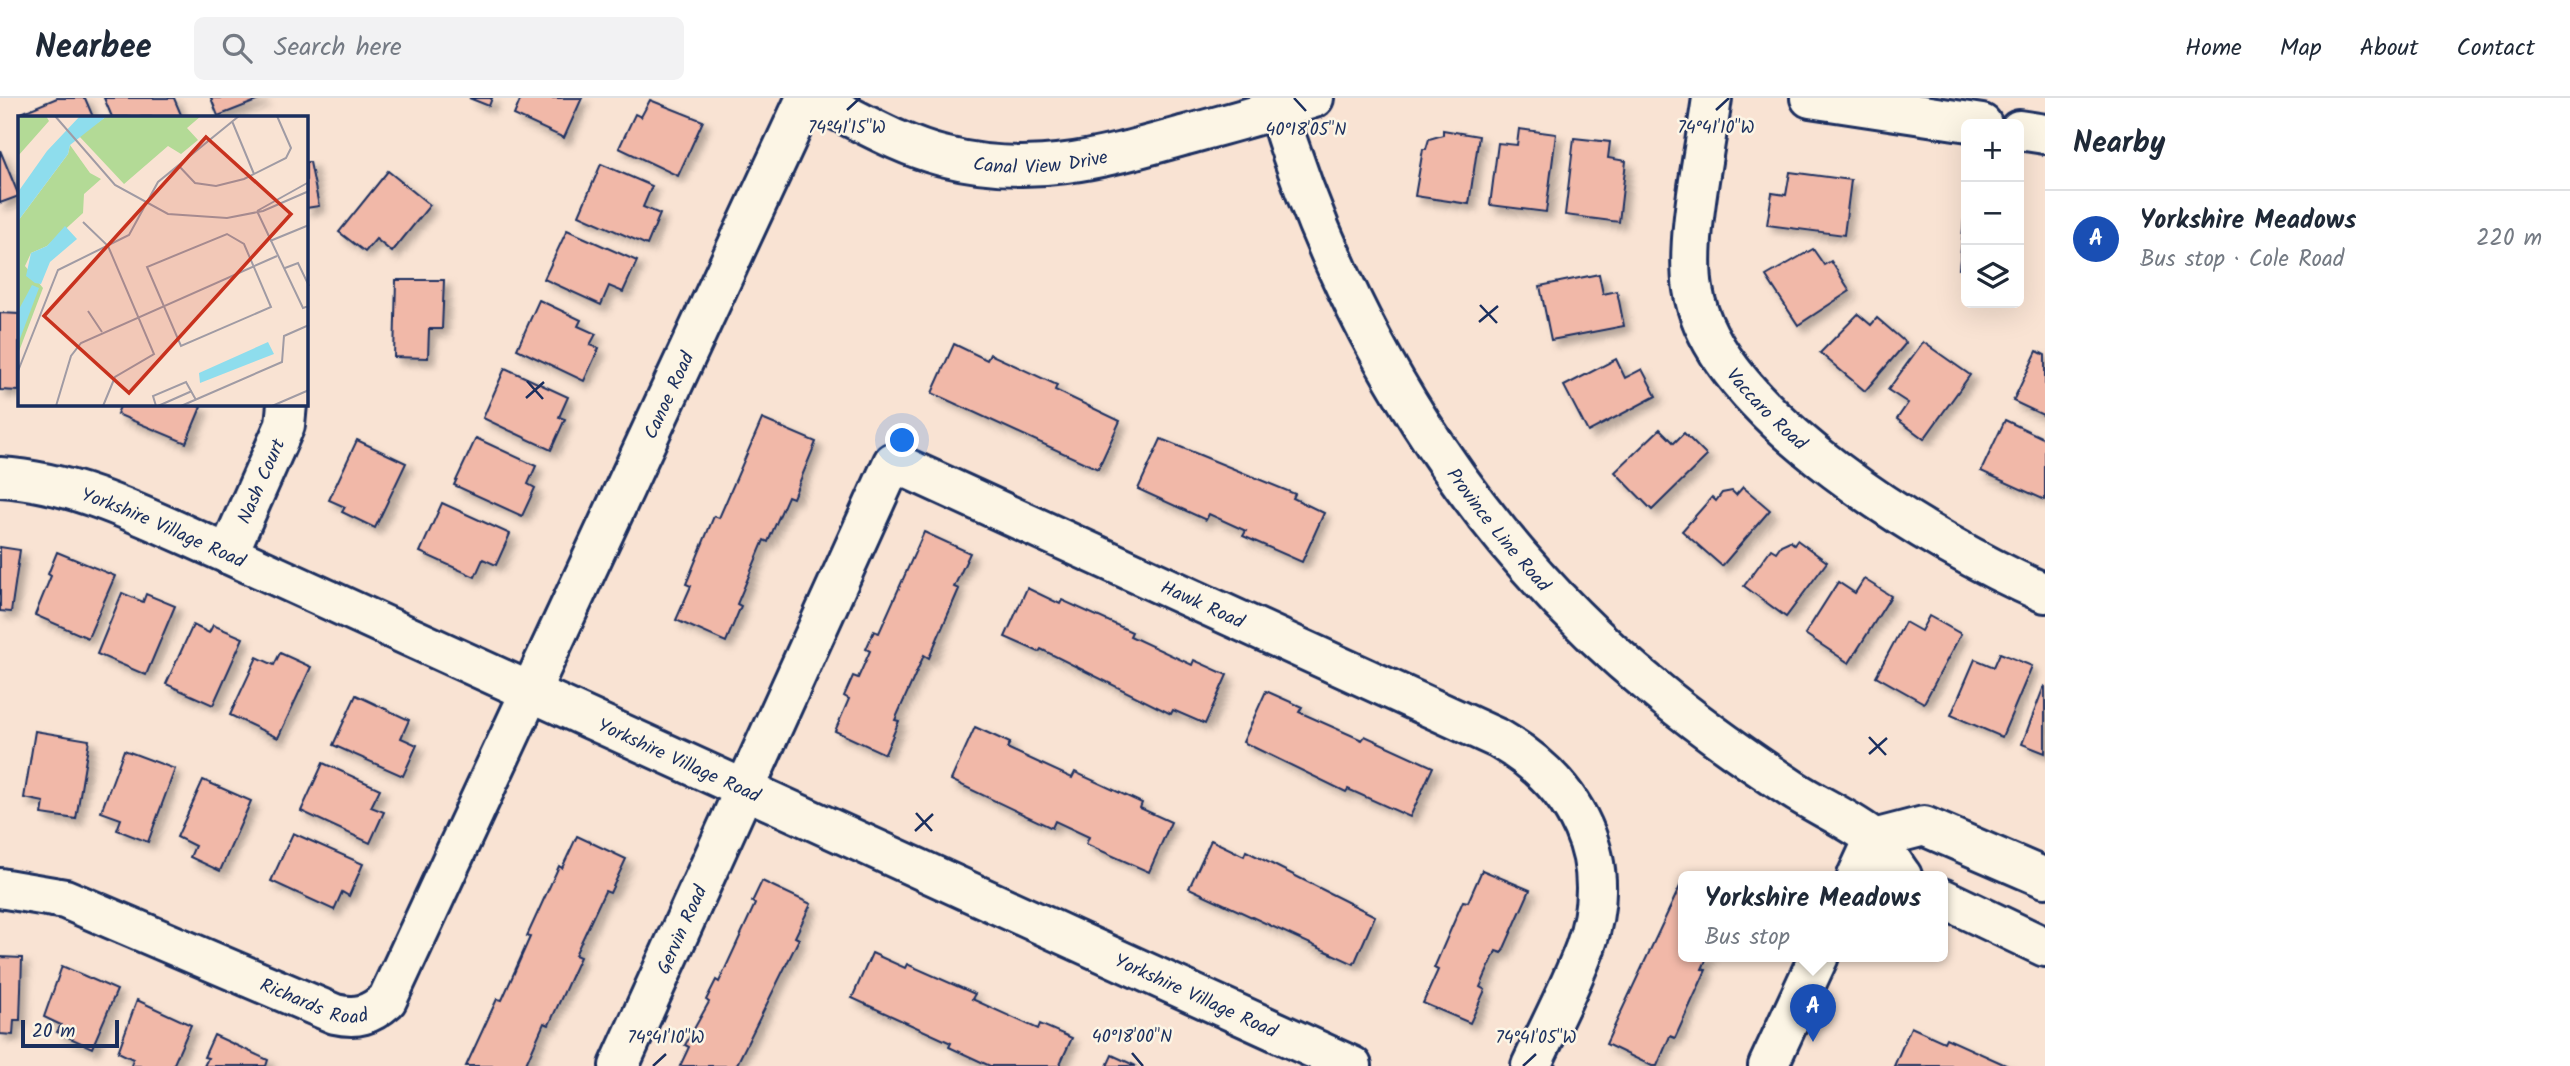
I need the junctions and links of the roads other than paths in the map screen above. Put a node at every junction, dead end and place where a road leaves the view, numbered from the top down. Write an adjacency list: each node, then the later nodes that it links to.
1 (808, 98): 5 (street, Canal View Drive); 13 (street, Canoe Road)
2 (1314, 98): 5 (street, Canal View Drive)
3 (1712, 98): 12 (street, Vaccaro Road)
4 (1810, 98): 6 (street)
5 (1276, 104): 15 (street, Province Line Road)
6 (1961, 121)
7 (2024, 131): 8 (street)
8 (2045, 134)
9 (287, 406): 11 (street, Nash Court)
10 (0, 477): 11 (street, Yorkshire Village Road)
11 (228, 554): 13 (street, Yorkshire Village Road)
12 (2045, 593)
13 (531, 693): 14 (street, Yorkshire Village Road); 19 (street, Richards Road)
14 (744, 790): 23 (street, Gervin Road); 24 (street, Yorkshire Village Road); 25 (street, Hawk Road)
15 (1874, 839): 16 (street); 17 (street, Province Line Road); 18 (street)
16 (1859, 871)
17 (1898, 871)
18 (2045, 878)
19 (0, 888)
20 (1948, 901): 21 (street)
21 (2045, 947)
22 (1816, 962): 26 (street)
23 (619, 1066)
24 (1352, 1066)
25 (1531, 1066)
26 (1768, 1066)

